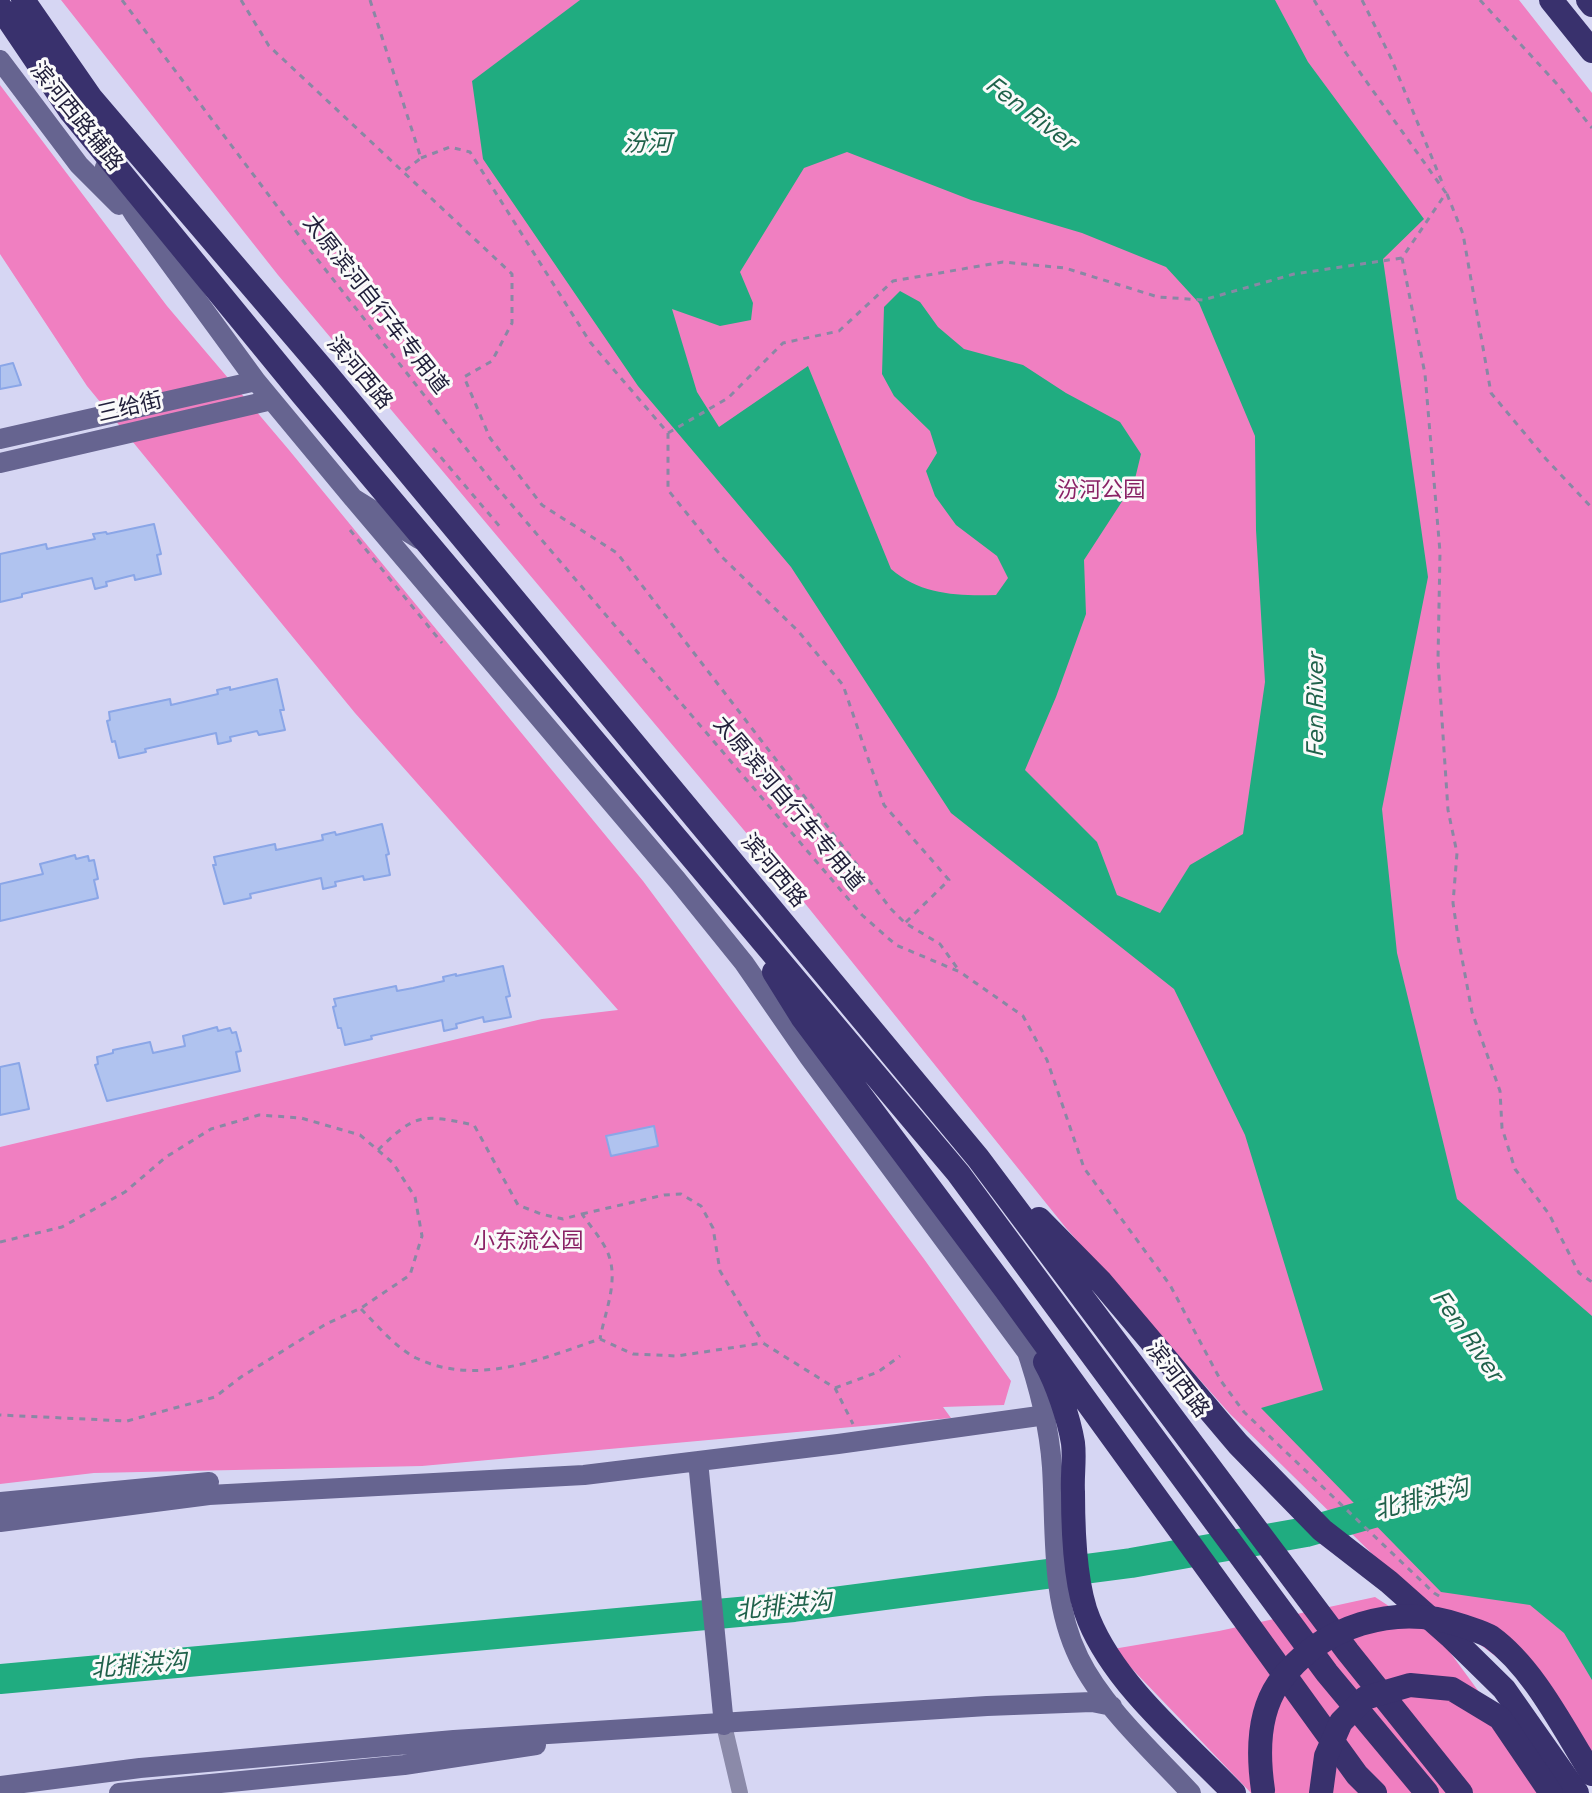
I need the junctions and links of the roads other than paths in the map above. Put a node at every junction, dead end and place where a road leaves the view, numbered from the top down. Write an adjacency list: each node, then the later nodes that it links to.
1 (23, 0): 19 (highway, 滨河西路)
2 (1551, 0): 6 (highway)
3 (1588, 0): 4 (highway)
4 (1592, 5)
5 (0, 7): 8 (highway)
6 (1592, 51)
7 (0, 60): 9 (main road, 滨河西路辅路)
8 (71, 112): 9 (main road); 15 (highway)
9 (150, 237): 10 (main road)
10 (256, 381): 11 (main road); 12 (main road, 三给街)
11 (272, 400): 13 (main road, 三给街); 14 (main road)
12 (0, 439)
13 (0, 463)
14 (353, 498): 15 (main road); 17 (main road)
15 (432, 547): 16 (highway)
16 (726, 895): 18 (highway); 40 (highway)
17 (744, 963): 18 (main road); 21 (main road)
18 (802, 1017): 20 (highway)
19 (978, 1158): 41 (highway, 滨河西路); 43 (highway)
20 (1006, 1290): 21 (main road); 23 (highway); 39 (highway)
21 (1027, 1352): 22 (main road)
22 (1046, 1415): 23 (main road); 24 (main road)
23 (1061, 1446): 28 (main road); 36 (highway)
24 (698, 1461): 25 (main road); 29 (main road)
25 (357, 1487): 26 (main road); 27 (main road)
26 (0, 1502)
27 (0, 1522)
28 (1112, 1706): 29 (main road); 35 (main road)
29 (724, 1725): 30 (main road); 34 (street)
30 (602, 1732): 32 (main road); 33 (main road)
31 (1592, 1774): 37 (highway, bridge)
32 (0, 1786)
33 (119, 1793)
34 (740, 1793)
35 (1191, 1793)
36 (1234, 1793)
37 (1264, 1793)
38 (1321, 1793): 42 (highway, bridge)
39 (1375, 1793)
40 (1427, 1793)
41 (1461, 1793)
42 (1551, 1793)
43 (1577, 1793)

